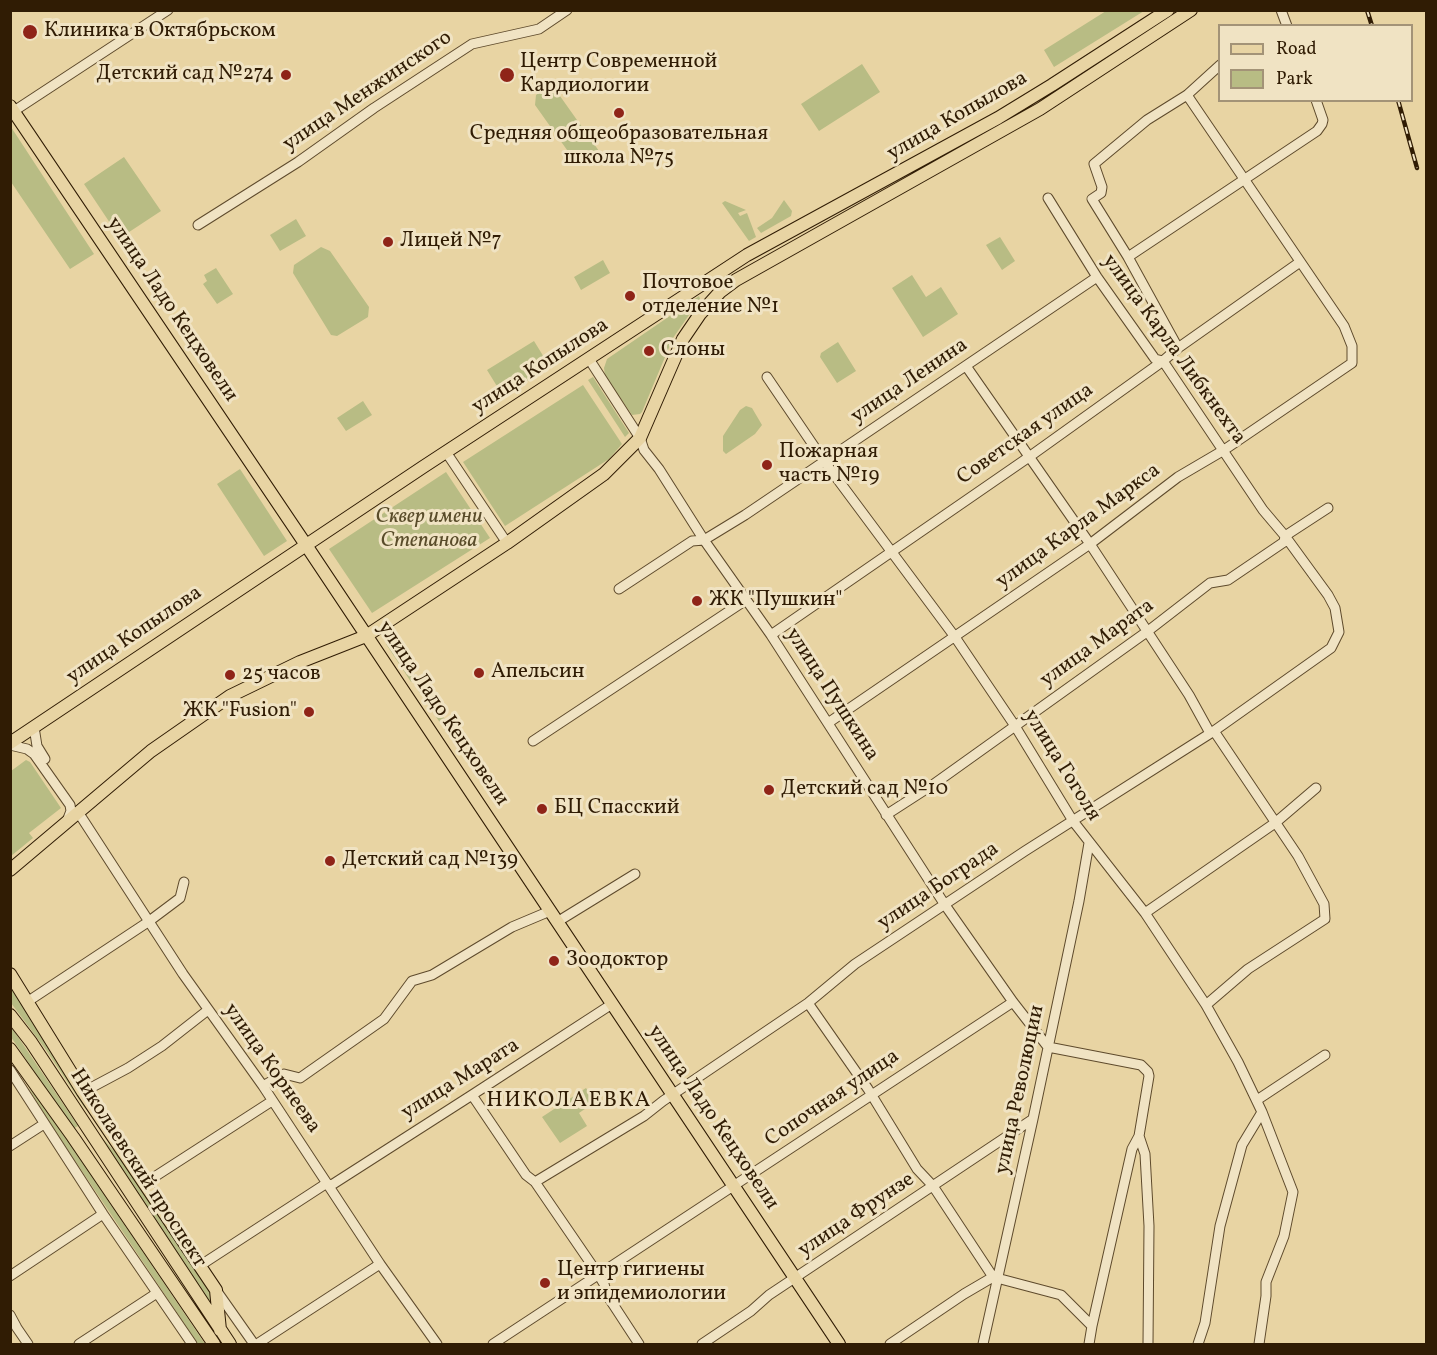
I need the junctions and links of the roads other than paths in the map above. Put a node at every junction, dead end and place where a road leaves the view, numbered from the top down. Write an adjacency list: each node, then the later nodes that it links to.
1 (168, 10): 8 (street)
2 (567, 10): 11 (street, улица Менжинского)
3 (1168, 10): 16 (main road, улица Копылова)
4 (1191, 10): 20 (main road, улица Копылова)
5 (1218, 67): 6 (street)
6 (1187, 94): 9 (street); 12 (street, улица Карла Либкнехта)
7 (1317, 102): 9 (street)
8 (12, 109): 30 (main road, улица Ладо Кецховели)
9 (1244, 180): 12 (street); 13 (street)
10 (1048, 198): 14 (street, улица Карла Либкнехта)
11 (198, 225)
12 (1128, 257): 15 (street, улица Карла Либкнехта)
13 (1300, 262): 15 (street, Советская улица); 21 (street, улица Карла Маркса)
14 (1097, 277): 17 (street, улица Карла Либкнехта); 18 (street, улица Ленина)
15 (1178, 348): 17 (street, Советская улица)
16 (589, 359): 20 (street, улица Пушкина); 22 (main road, улица Копылова)
17 (1163, 361): 21 (street, улица Карла Либкнехта); 23 (street, Советская улица)
18 (966, 366): 23 (street); 24 (street, улица Ленина)
19 (767, 377): 24 (street, улица Гоголя)
20 (640, 438): 27 (street, улица Пушкина); 28 (main road)
21 (1224, 450): 26 (street, улица Карла Либкнехта); 29 (street, улица Карла Маркса)
22 (446, 452): 28 (street); 30 (main road, улица Копылова)
23 (1029, 457): 29 (street); 31 (street, Советская улица)
24 (824, 461): 27 (street, улица Ленина); 31 (street, улица Гоголя)
25 (1328, 507): 26 (street, улица Марата)
26 (1285, 536): 34 (street, улица Карла Либкнехта); 35 (street, улица Марата)
27 (704, 540): 32 (street, улица Ленина); 33 (street, улица Пушкина)
28 (507, 543): 37 (main road)
29 (1090, 544): 35 (street); 38 (street, улица Карла Маркса)
30 (306, 545): 37 (main road, улица Ладо Кецховели); 41 (main road, улица Копылова)
31 (892, 550): 36 (street, Советская улица); 38 (street, улица Гоголя)
32 (619, 589)
33 (746, 600): 36 (street, улица Пушкина); 43 (street)
34 (1335, 608): 42 (street, улица Бограда)
35 (1148, 631): 40 (street, улица Марата); 42 (street)
36 (771, 635): 39 (street, улица Пушкина)
37 (366, 636): 46 (main road); 59 (main road, улица Ладо Кецховели)
38 (955, 637): 39 (street, улица Карла Маркса); 40 (street, улица Гоголя)
39 (828, 723): 47 (street, улица Пушкина)
40 (1015, 726): 47 (street, улица Марата); 48 (street, улица Гоголя)
41 (34, 727): 44 (main road, улица Копылова); 46 (street, улица Корнеева)
42 (1212, 732): 48 (street, улица Бограда); 50 (street)
43 (533, 741)
44 (10, 744): 49 (street)
45 (1316, 788): 50 (street)
46 (82, 808): 49 (main road); 60 (street, улица Корнеева)
47 (886, 815): 57 (street, улица Пушкина)
48 (1073, 821): 52 (street, улица Гоголя); 57 (street, улица Бограда)
49 (66, 823): 51 (main road)
50 (1275, 823): 58 (street); 66 (street)
51 (51, 837): 53 (main road); 55 (main road)
52 (1089, 843): 58 (street, улица Гоголя); 69 (street, улица Революции)
53 (10, 870)
54 (635, 874): 59 (street)
55 (10, 880)
56 (184, 882): 60 (street)
57 (945, 905): 63 (street, улица Пушкина); 64 (street, улица Бограда)
58 (1144, 914): 66 (street, улица Гоголя)
59 (554, 916): 65 (main road, улица Ладо Кецховели); 73 (street)
60 (148, 922): 62 (street); 67 (street, улица Корнеева)
61 (10, 974): 62 (main road, Николаевский проспект)
62 (27, 1002): 75 (main road, Николаевский проспект)
63 (1013, 1002): 69 (street, улица Пушкина); 78 (street, Сопочная улица)
64 (808, 1003): 76 (street, улица Бограда); 78 (street)
65 (612, 1004): 76 (main road, улица Ладо Кецховели); 77 (street, улица Марата)
66 (1206, 1005): 79 (street, улица Гоголя)
67 (208, 1010): 73 (street, улица Корнеева); 75 (street)
68 (10, 1015): 74 (main road, Николаевский проспект)
69 (1048, 1047): 82 (street, улица Революции); 84 (street)
70 (10, 1049): 107 (main road, Николаевский проспект)
71 (1324, 1055): 79 (street)
72 (10, 1070): 83 (street)
73 (263, 1086): 80 (street, улица Корнеева)
74 (63, 1090): 86 (main road); 103 (main road, Николаевский проспект)
75 (83, 1092): 86 (main road, Николаевский проспект)
76 (672, 1094): 87 (street, улица Бограда); 91 (main road, улица Ладо Кецховели)
77 (472, 1095): 87 (street); 89 (street, улица Марата)
78 (870, 1095): 90 (street); 91 (street, Сопочная улица)
79 (1257, 1100): 81 (street, улица Гоголя)
80 (272, 1101): 88 (street); 89 (street, улица Корнеева)
81 (1263, 1112): 119 (street); 120 (street, улица Гоголя)
82 (1033, 1119): 90 (street, улица Фрунзе); 97 (street, улица Революции)
83 (44, 1124): 85 (street); 92 (street)
84 (1139, 1136): 102 (street); 118 (street)
85 (10, 1146)
86 (121, 1150): 88 (main road, Николаевский проспект)
87 (535, 1182): 95 (street)
88 (145, 1183): 94 (main road, Николаевский проспект)
89 (328, 1184): 93 (street, улица Корнеева); 94 (street, улица Марата)
90 (933, 1186): 97 (street); 98 (street, улица Фрунзе)
91 (734, 1187): 95 (street, Сопочная улица); 98 (main road, улица Ладо Кецховели)
92 (103, 1214): 96 (street); 100 (street)
93 (380, 1264): 109 (street); 110 (street, улица Корнеева)
94 (201, 1265): 99 (main road, Николаевский проспект)
95 (598, 1274): 111 (street, Сопочная улица); 112 (street)
96 (10, 1276)
97 (995, 1277): 102 (street); 115 (street); 116 (street, улица Революции)
98 (795, 1279): 113 (street, улица Фрунзе); 114 (main road, улица Ладо Кецховели)
99 (216, 1290): 103 (main road); 109 (street)
100 (157, 1293): 105 (street); 106 (street)
101 (10, 1315): 104 (street)
102 (1092, 1326): 117 (street)
103 (220, 1330): 108 (main road, Николаевский проспект)
104 (28, 1344)
105 (79, 1344)
106 (192, 1344)
107 (214, 1344)
108 (230, 1344)
109 (255, 1344)
110 (437, 1344)
111 (493, 1344)
112 (639, 1344)
113 (702, 1344)
114 (839, 1344)
115 (890, 1344)
116 (982, 1344)
117 (1089, 1344)
118 (1148, 1344)
119 (1198, 1344)
120 (1258, 1344)

